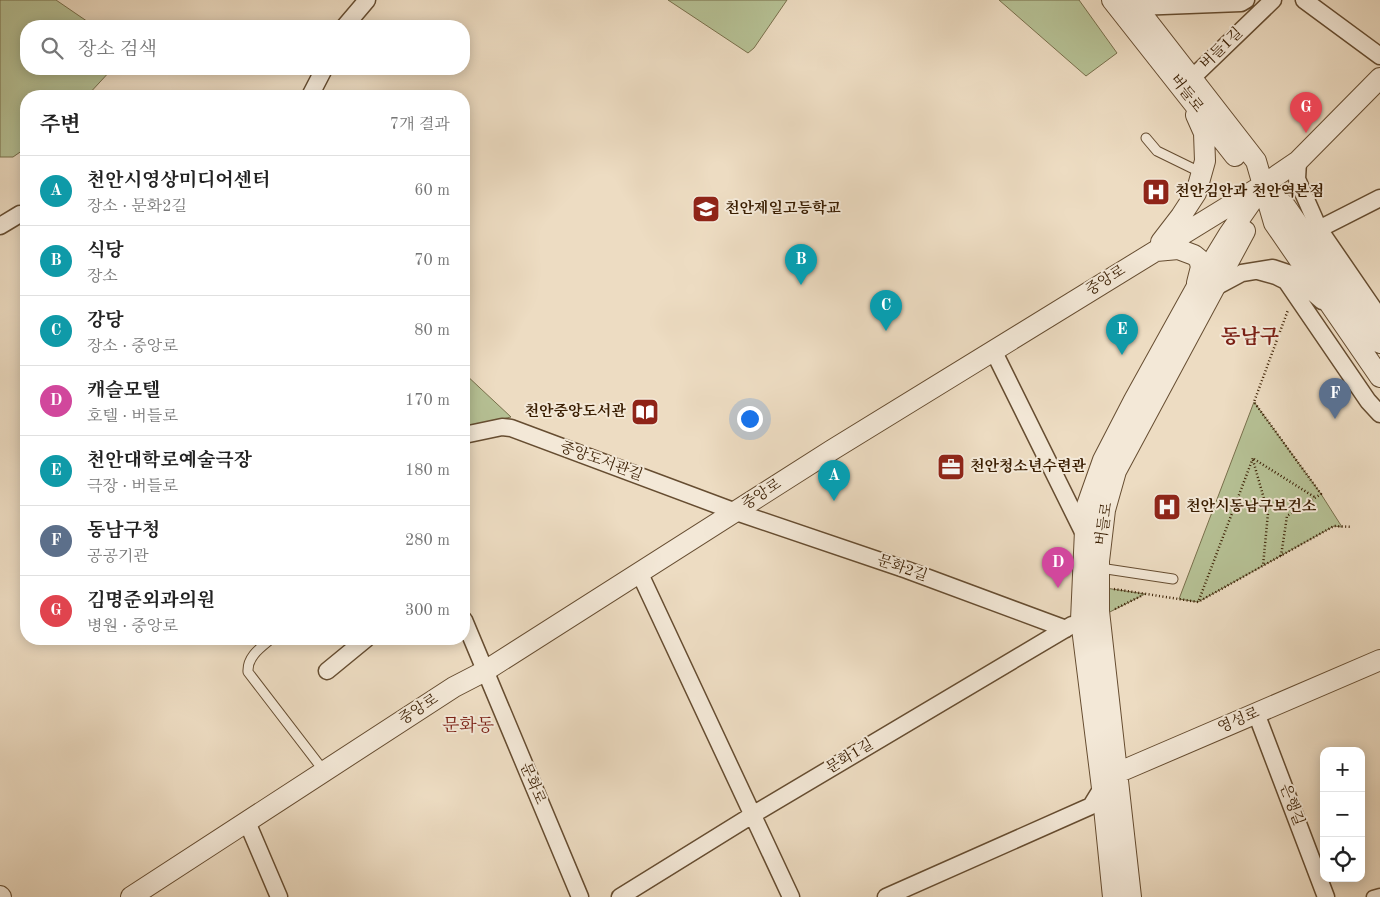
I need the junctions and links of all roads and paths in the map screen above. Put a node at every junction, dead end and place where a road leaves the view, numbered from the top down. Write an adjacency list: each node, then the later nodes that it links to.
1 (366, 0): 8 (street)
2 (1112, 0): 14 (street, 버들로)
3 (1246, 0): 6 (street)
4 (1273, 0): 11 (street, 버들1길)
5 (1304, 0): 9 (street)
6 (1181, 3): 7 (street)
7 (1134, 4): 11 (street, 버들로)
8 (350, 20)
9 (1380, 56)
10 (321, 75): 13 (street)
11 (1192, 78): 18 (street, 버들로)
12 (1380, 78): 16 (street, 중앙로)
13 (313, 90)
14 (1189, 99): 17 (street); 18 (street, 버들로)
15 (1146, 138): 17 (lane)
16 (1298, 161): 18 (street, 중앙로); 22 (street)
17 (1202, 173): 23 (street)
18 (1263, 185): 23 (street, 중앙로); 25 (street, 버들로); 27 (street); 29 (street)
19 (1380, 198): 22 (street)
20 (20, 216): 21 (street)
21 (0, 226)
22 (1319, 229): 28 (street)
23 (1154, 252): 25 (street); 30 (street, 중앙로)
24 (1258, 271): 25 (street); 26 (street); 27 (street)
25 (1205, 288): 38 (street, 버들로); 42 (street, 버들로)
26 (1294, 292): 32 (street); 35 (path)
27 (1333, 310): 31 (street)
28 (1380, 318)
29 (1380, 343)
30 (993, 350): 36 (street, 중앙로); 38 (street, 버들로)
31 (1380, 377)
32 (1380, 414)
33 (470, 435): 36 (street, 중앙도서관길)
34 (1252, 458): 35 (path); 40 (path); 45 (path)
35 (1316, 498): 39 (path)
36 (736, 512): 41 (street, 중앙로); 46 (street, 문화2길)
37 (1352, 527): 39 (path)
38 (1084, 534): 46 (street, 버들로)
39 (1281, 556): 40 (path)
40 (1263, 566): 45 (path)
41 (640, 574): 52 (street, 중앙로); 57 (street)
42 (1099, 577): 43 (lane); 44 (path); 46 (street, 버들로)
43 (1173, 579)
44 (1145, 594): 45 (path); 46 (path)
45 (1198, 602)
46 (1082, 622): 55 (street, 버들로); 56 (street, 버들로); 57 (street, 문화1길)
47 (470, 635): 52 (street, 문화로)
48 (264, 645): 54 (lane)
49 (359, 645): 51 (street)
50 (1380, 660): 53 (street, 영성로)
51 (328, 671)
52 (485, 671): 54 (street, 중앙로); 62 (street, 문화로)
53 (1256, 713): 55 (street, 영성로); 68 (street, 은행길)
54 (324, 772): 58 (street, 중앙로)
55 (1117, 773): 56 (street, 영성로); 67 (street, 버들로)
56 (1102, 788): 65 (street); 66 (street, 버들로)
57 (754, 814): 63 (street, 문화1길); 64 (street)
58 (247, 822): 60 (street, 중앙로); 61 (street)
59 (1380, 895): 69 (street)
60 (131, 897)
61 (279, 897)
62 (580, 897)
63 (620, 897)
64 (791, 897)
65 (886, 897)
66 (1112, 897)
67 (1131, 897)
68 (1326, 897)
69 (1374, 897)

